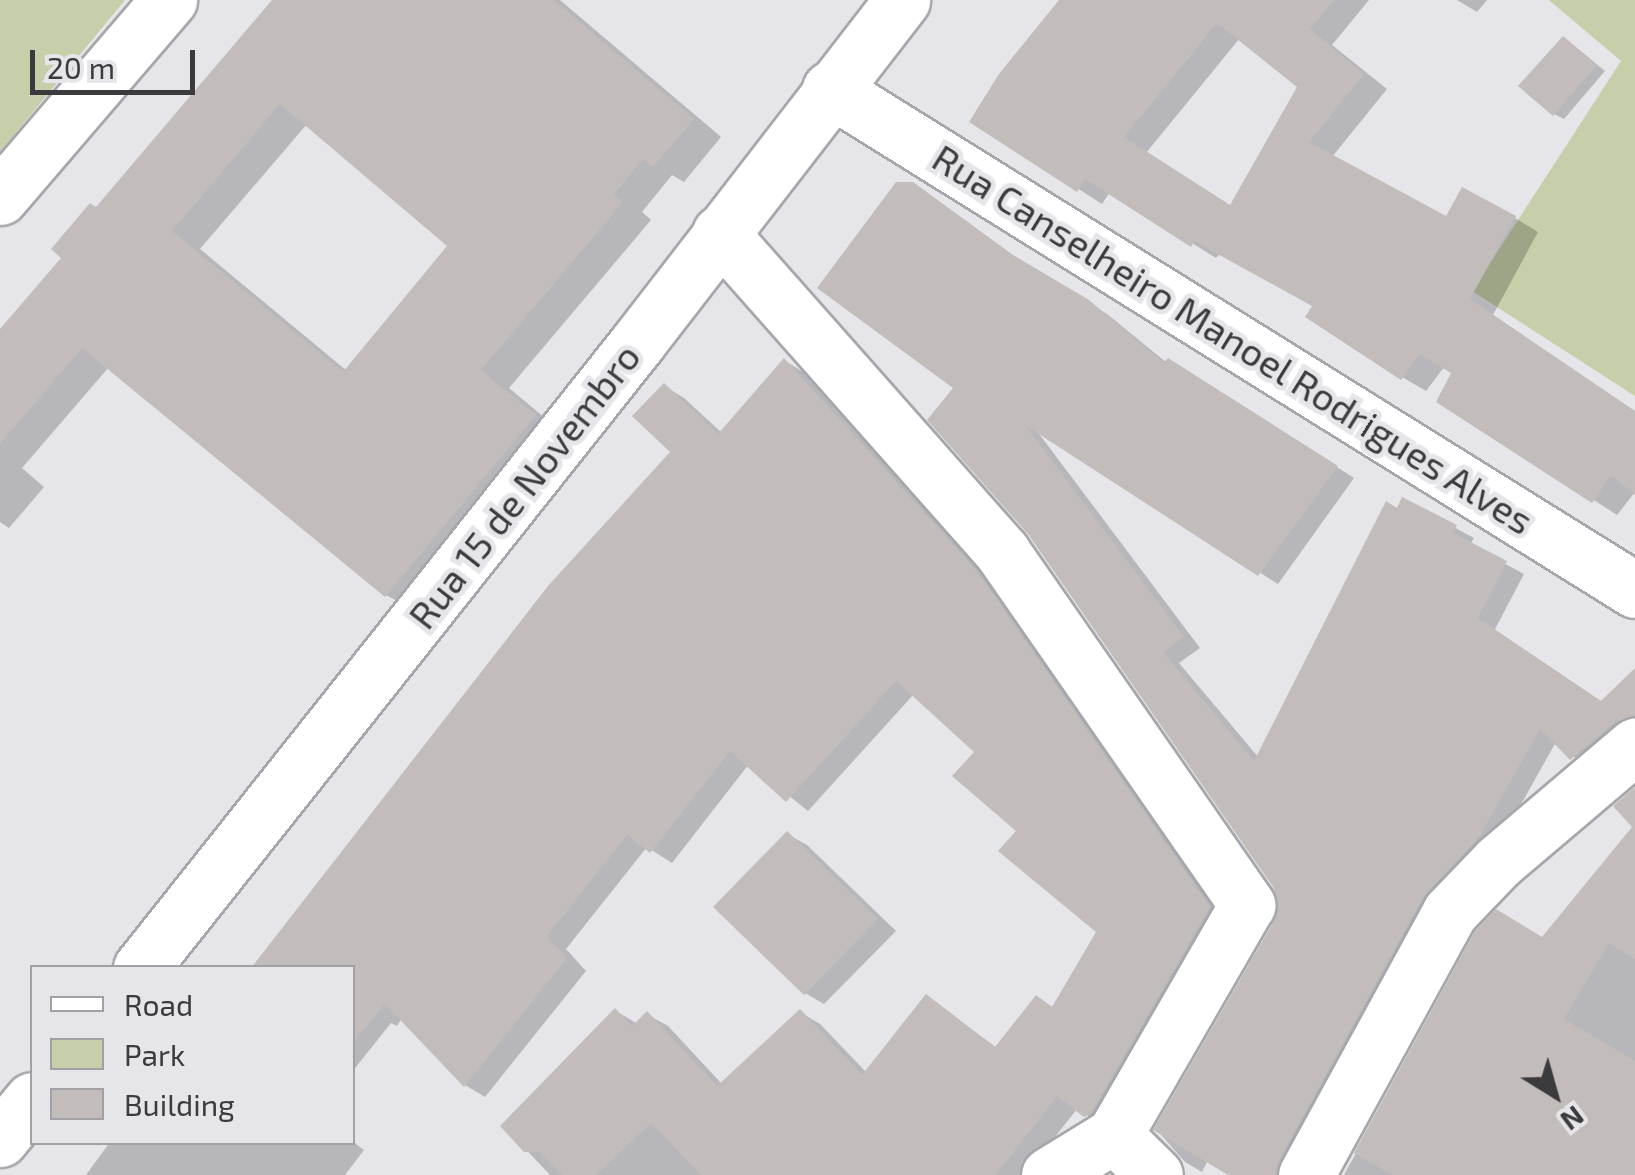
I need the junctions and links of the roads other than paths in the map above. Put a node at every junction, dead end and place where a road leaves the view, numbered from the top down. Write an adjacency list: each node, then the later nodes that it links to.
1 (170, 0): 4 (main road)
2 (902, 0): 3 (main road, Rua 15 de Novembro)
3 (830, 89): 5 (main road, Rua 15 de Novembro); 6 (main road, Rua Canselheiro Manoel Rodrigues Alves)
4 (0, 196)
5 (720, 233): 8 (main road, Rua 15 de Novembro); 10 (main road)
6 (1635, 590)
7 (1635, 746): 14 (main road)
8 (143, 965)
9 (30, 1102): 11 (main road)
10 (1114, 1135): 12 (main road); 13 (main road)
11 (0, 1139)
12 (1049, 1175)
13 (1156, 1175)
14 (1306, 1175)

